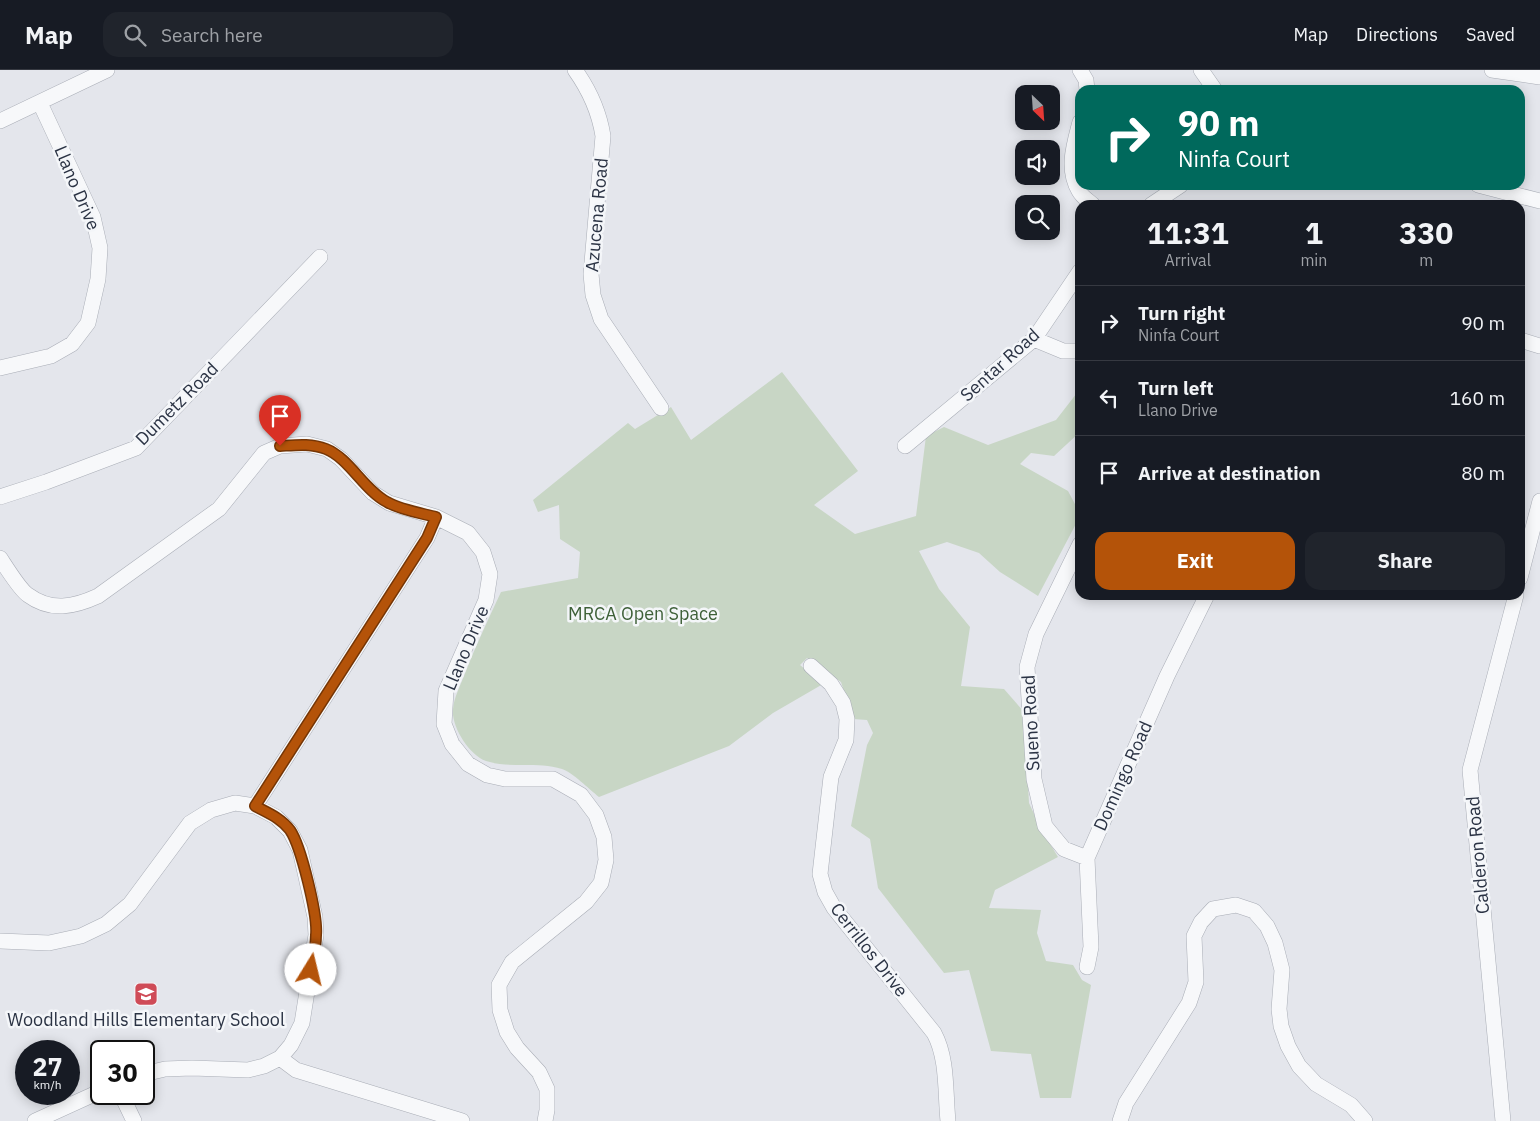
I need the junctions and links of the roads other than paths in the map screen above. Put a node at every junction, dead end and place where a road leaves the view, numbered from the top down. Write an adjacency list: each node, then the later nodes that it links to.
1 (107, 70): 9 (street)
2 (575, 70): 26 (street, Azucena Road)
3 (1080, 70): 7 (street)
4 (1201, 70): 8 (street)
5 (1492, 70): 6 (street)
6 (1540, 77)
7 (1086, 85)
8 (1212, 85)
9 (40, 103): 10 (street); 25 (street, Llano Drive)
10 (0, 121)
11 (1075, 143): 12 (street)
12 (1075, 180)
13 (1079, 190): 16 (street)
14 (1174, 190): 17 (street)
15 (1497, 190): 18 (street)
16 (1088, 200)
17 (1158, 200)
18 (1540, 201)
19 (320, 257): 28 (street, Dumetz Road)
20 (1075, 278): 21 (street, Sentar Road)
21 (1034, 338): 24 (street); 27 (street, Sentar Road)
22 (1525, 342): 23 (street)
23 (1540, 346)
24 (1075, 352)
25 (0, 368)
26 (661, 408)
27 (905, 446)
28 (0, 497)
29 (1540, 501): 33 (street)
30 (436, 517): 32 (street, Llano Drive); 37 (street); 48 (street, Llano Drive)
31 (1075, 554): 38 (street, Sueno Road)
32 (0, 558)
33 (1525, 559)
34 (1205, 600): 38 (street, Domingo Road)
35 (1515, 600): 52 (street, Calderon Road)
36 (811, 666): 49 (street, Cerrillos Drive)
37 (255, 806): 39 (street); 41 (street)
38 (1087, 858): 40 (street, Domingo Road)
39 (0, 941)
40 (1087, 967)
41 (280, 1058): 42 (street); 47 (street)
42 (155, 1071)
43 (90, 1096): 45 (street)
44 (126, 1105): 46 (street)
45 (35, 1121)
46 (134, 1121)
47 (462, 1121)
48 (545, 1121)
49 (948, 1121)
50 (1120, 1121): 51 (street)
51 (1365, 1121)
52 (1503, 1121)

